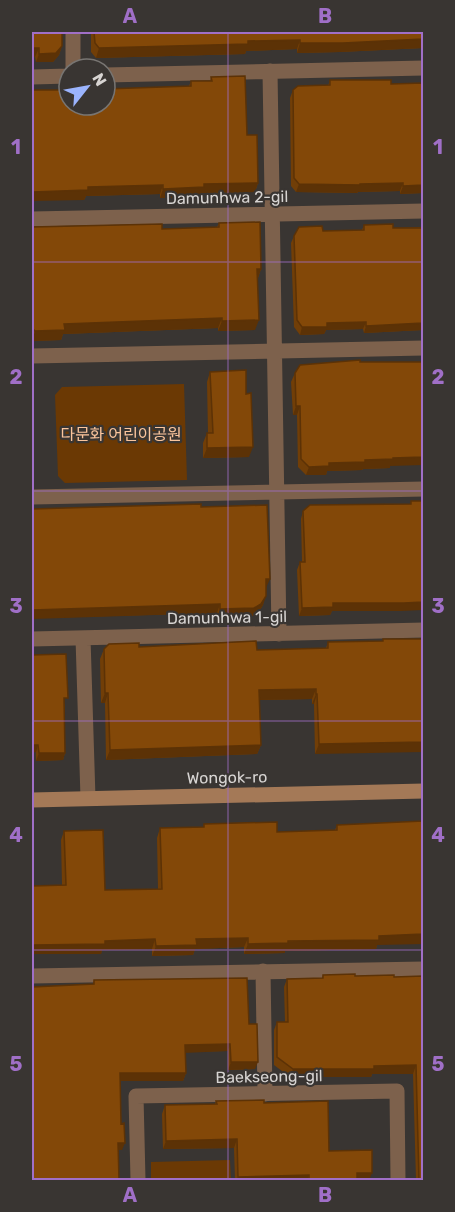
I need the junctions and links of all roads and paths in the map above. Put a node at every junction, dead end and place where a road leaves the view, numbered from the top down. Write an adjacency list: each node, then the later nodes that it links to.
1 (73, 32): 2 (street)
2 (73, 57)
3 (423, 68): 4 (street)
4 (270, 72): 5 (street); 9 (street)
5 (117, 75)
6 (32, 76): 7 (street)
7 (57, 76)
8 (423, 211): 9 (street, Damunhwa 2-gil)
9 (272, 214): 10 (street, Damunhwa 2-gil); 12 (street)
10 (32, 219)
11 (423, 348): 12 (street)
12 (274, 351): 13 (street); 15 (street)
13 (32, 356)
14 (423, 489): 15 (street)
15 (277, 492): 16 (street); 18 (street)
16 (32, 497)
17 (423, 630): 18 (street, Damunhwa 1-gil)
18 (279, 634): 19 (street, Damunhwa 1-gil)
19 (83, 638): 20 (street, Damunhwa 1-gil); 22 (street)
20 (32, 639)
21 (423, 791): 22 (street, Wongok-ro)
22 (88, 798): 23 (street, Wongok-ro)
23 (32, 800)
24 (423, 969): 25 (street)
25 (263, 971): 26 (street); 27 (street)
26 (32, 975)
27 (265, 1094): 28 (street, Baekseong-gil); 29 (street, Baekseong-gil)
28 (138, 1180)
29 (398, 1180)

